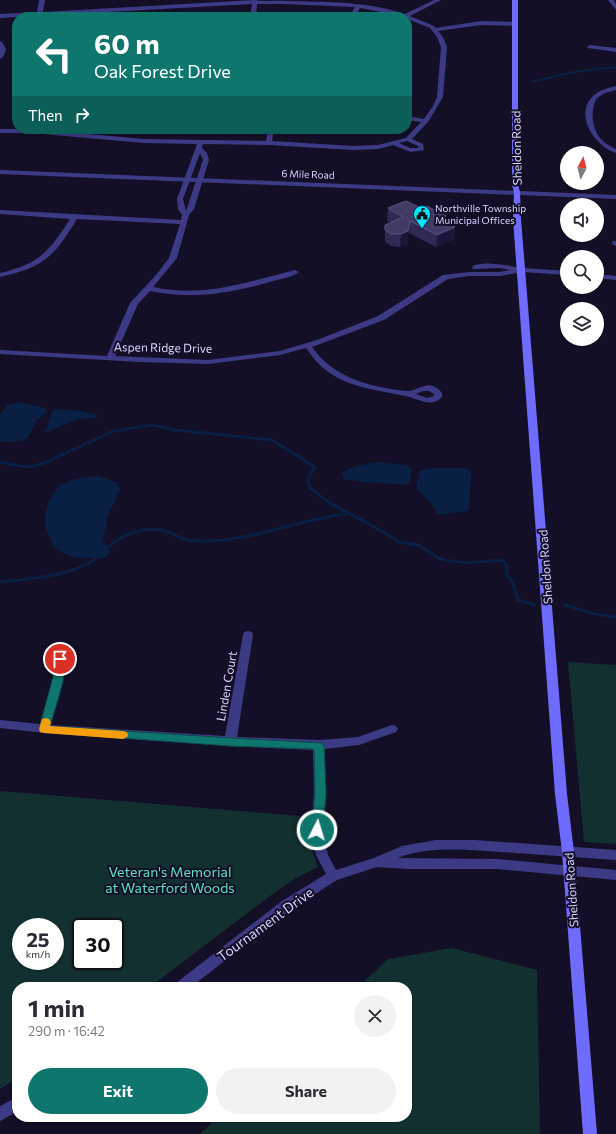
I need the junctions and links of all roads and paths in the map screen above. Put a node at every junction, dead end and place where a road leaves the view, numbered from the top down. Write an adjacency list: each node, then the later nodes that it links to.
1 (42, 0): 10 (street)
2 (171, 0): 8 (street)
3 (438, 0): 15 (street)
4 (515, 0): 19 (main road, Sheldon Road)
5 (611, 0): 9 (street)
6 (255, 2): 7 (street); 8 (street); 12 (street)
7 (358, 6): 13 (street); 14 (street)
8 (173, 7): 11 (street)
9 (616, 8)
10 (40, 12)
11 (107, 12)
12 (254, 12)
13 (355, 12)
14 (393, 12)
15 (412, 13)
16 (12, 15): 17 (street)
17 (0, 16)
18 (412, 18): 20 (street)
19 (515, 26): 20 (street); 42 (main road, Sheldon Road)
20 (434, 30): 27 (street)
21 (0, 43): 24 (street)
22 (590, 47): 23 (street)
23 (616, 50)
24 (0, 56)
25 (616, 88): 36 (street)
26 (412, 119): 27 (street)
27 (426, 121): 32 (street)
28 (0, 131): 29 (street)
29 (12, 131)
30 (79, 134): 35 (street)
31 (270, 134): 33 (street)
32 (408, 138): 34 (street); 34 (street)
33 (269, 143): 34 (street); 35 (street)
34 (394, 143)
35 (199, 146): 40 (street); 41 (street)
36 (605, 146): 37 (street); 38 (street)
37 (616, 151)
38 (616, 156)
39 (0, 172): 40 (street, 6 Mile Road)
40 (187, 179): 41 (street, 6 Mile Road); 46 (street)
41 (200, 180): 42 (street, 6 Mile Road); 46 (street)
42 (517, 192): 43 (street, 6 Mile Road); 47 (main road, Sheldon Road)
43 (616, 197)
44 (0, 212): 45 (street)
45 (75, 218): 46 (street); 50 (street)
46 (186, 219): 53 (street)
47 (522, 270): 49 (street, Aspen Ridge Drive); 54 (street, Aspen Ridge Drive); 65 (main road, Sheldon Road)
48 (295, 272): 53 (street)
49 (560, 273)
50 (0, 275)
51 (604, 277): 52 (street)
52 (616, 278)
53 (147, 288): 56 (street)
54 (308, 346): 56 (street, Aspen Ridge Drive); 57 (street)
55 (0, 352): 56 (street, Aspen Ridge Drive)
56 (110, 358)
57 (410, 394)
58 (248, 635): 63 (street, Linden Court)
59 (59, 649): 62 (street)
60 (0, 724): 62 (street)
61 (392, 728): 64 (street)
62 (44, 729): 63 (street)
63 (230, 742): 64 (street)
64 (319, 746): 70 (street)
65 (568, 852): 66 (street, Tournament Drive); 67 (street, Tournament Drive); 68 (main road, Sheldon Road)
66 (616, 855)
67 (377, 862): 68 (street, Tournament Drive); 70 (street, Tournament Drive)
68 (570, 871): 69 (street, Tournament Drive); 74 (main road, Sheldon Road)
69 (616, 875)
70 (333, 876): 71 (street, Tournament Drive)
71 (187, 982)
72 (12, 1107): 73 (street)
73 (0, 1114)
74 (590, 1134)

